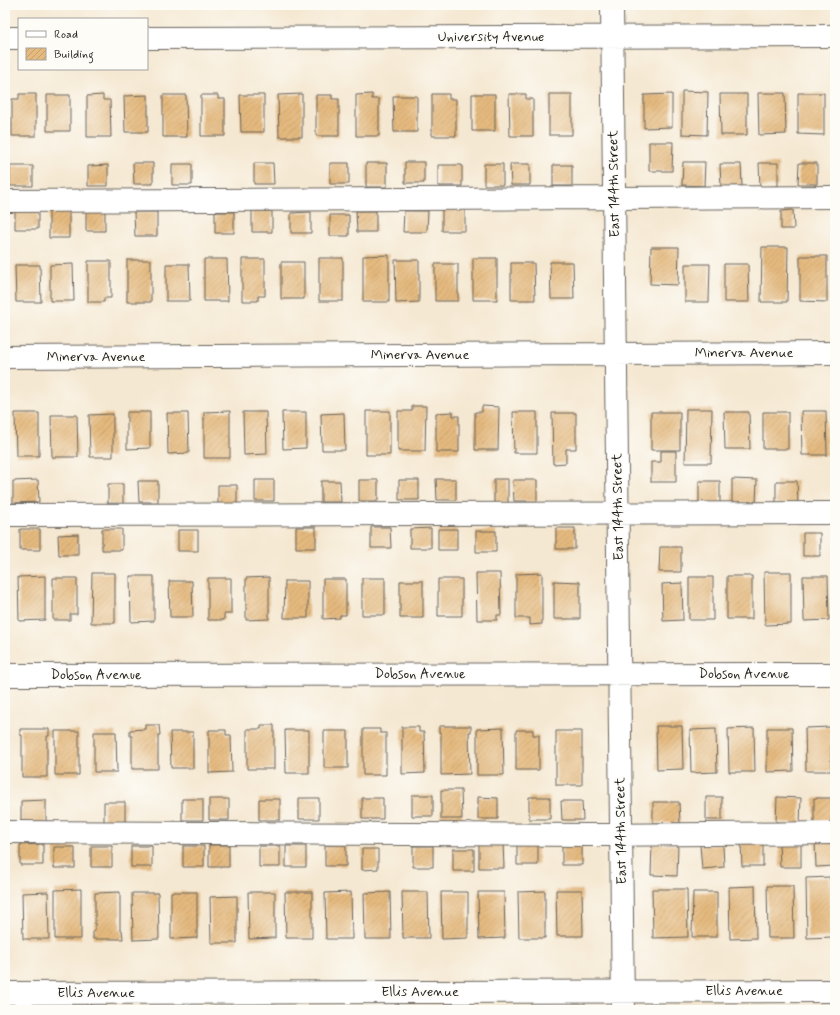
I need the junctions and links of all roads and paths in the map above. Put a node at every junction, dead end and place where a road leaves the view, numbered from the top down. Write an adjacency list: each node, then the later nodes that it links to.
1 (612, 5): 3 (street, East 144th Street)
2 (835, 36): 3 (street, University Avenue)
3 (612, 37): 6 (street, University Avenue); 8 (street, East 144th Street)
4 (5, 38): 5 (street)
5 (18, 38)
6 (148, 38)
7 (835, 197): 8 (street)
8 (614, 198): 9 (street); 11 (street, East 144th Street)
9 (5, 201)
10 (835, 353): 11 (street, Minerva Avenue)
11 (616, 354): 12 (street, Minerva Avenue); 13 (street, East 144th Street)
12 (5, 357)
13 (618, 513): 14 (street); 15 (street); 16 (street, East 144th Street)
14 (835, 513)
15 (5, 515)
16 (619, 674): 17 (street, Dobson Avenue); 18 (street, Dobson Avenue); 21 (street, East 144th Street)
17 (835, 674)
18 (5, 675)
19 (5, 832): 21 (street)
20 (835, 833): 21 (street)
21 (621, 835): 24 (street, East 144th Street)
22 (835, 991): 24 (street, Ellis Avenue)
23 (5, 993): 24 (street, Ellis Avenue)
24 (623, 1001)

